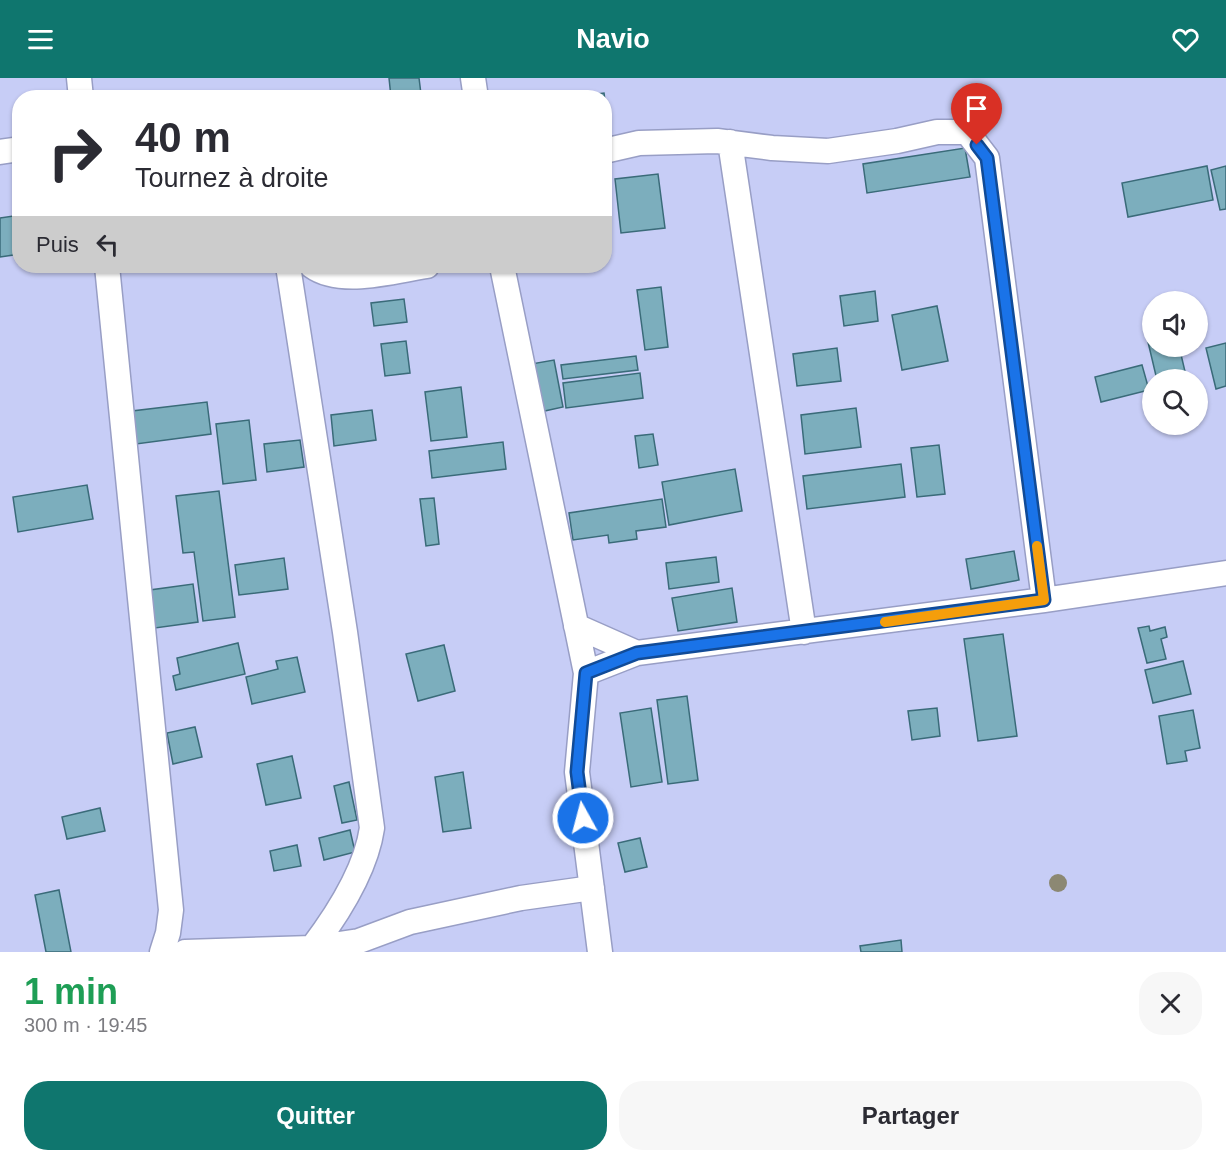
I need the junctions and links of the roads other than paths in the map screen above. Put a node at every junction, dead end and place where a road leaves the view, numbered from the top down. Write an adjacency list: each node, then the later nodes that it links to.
1 (730, 142): 2 (street); 9 (street); 11 (street)
2 (612, 149)
3 (108, 273): 17 (street)
4 (289, 273): 16 (street)
5 (326, 273): 6 (street)
6 (378, 273)
7 (503, 273): 10 (street)
8 (1226, 573): 9 (street)
9 (1044, 600): 11 (street)
10 (576, 626): 12 (street); 13 (street)
11 (804, 632): 12 (street)
12 (637, 653): 13 (street)
13 (586, 673): 14 (street)
14 (592, 888): 15 (street); 19 (street)
15 (369, 946): 16 (street)
16 (312, 948): 18 (street)
17 (162, 952)
18 (185, 952)
19 (600, 952)

